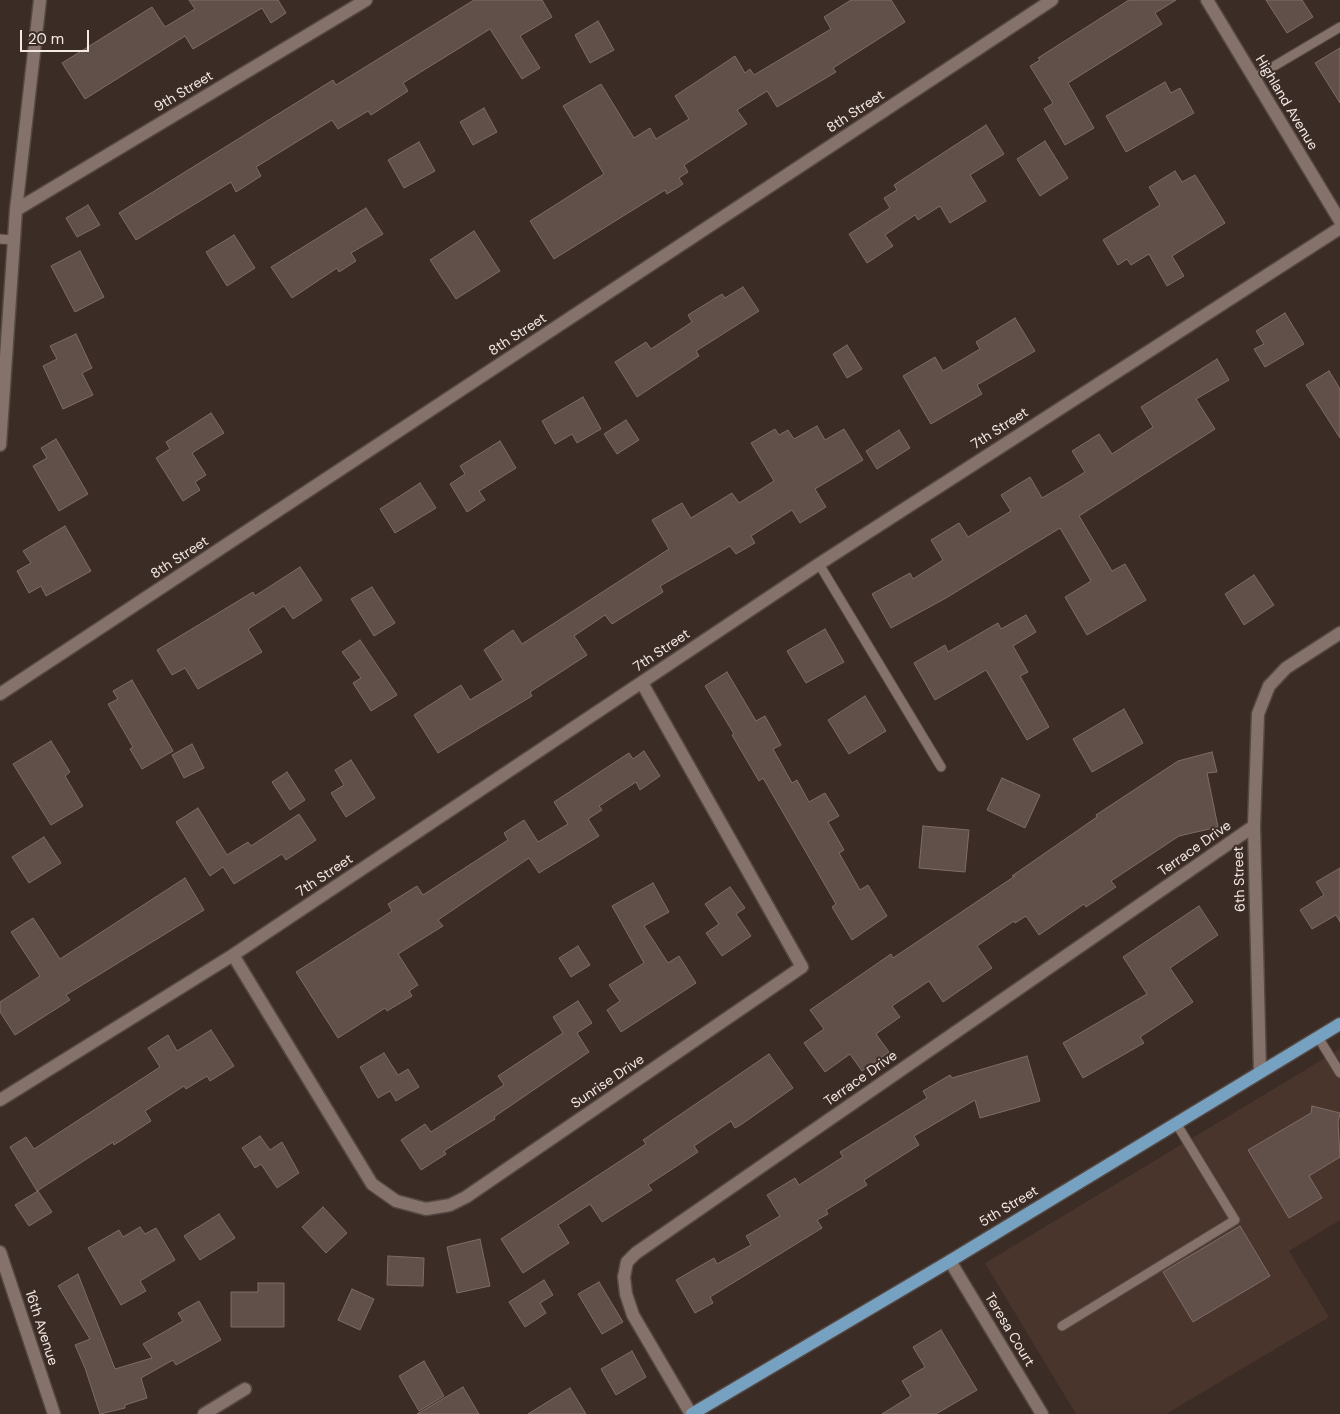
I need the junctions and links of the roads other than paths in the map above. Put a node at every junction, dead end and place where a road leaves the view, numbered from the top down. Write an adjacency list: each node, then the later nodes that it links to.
1 (40, 0): 7 (street)
2 (366, 0): 7 (street, 9th Street)
3 (1052, 0): 16 (street, 8th Street)
4 (1207, 0): 6 (street, Highland Avenue)
5 (1340, 27): 6 (lane)
6 (1254, 78): 8 (street, Highland Avenue)
7 (16, 210): 11 (street)
8 (1340, 221)
9 (1340, 228): 13 (street, 7th Street)
10 (0, 239): 11 (lane)
11 (14, 240): 12 (street)
12 (0, 445)
13 (819, 564): 15 (street, 7th Street); 17 (lane)
14 (1340, 633): 18 (street, 6th Street)
15 (642, 683): 19 (street, 7th Street); 19 (street, Sunrise Drive)
16 (0, 694)
17 (941, 767)
18 (1254, 826): 22 (street, 6th Street); 32 (street, Terrace Drive)
19 (233, 955): 24 (street, 7th Street)
20 (1340, 1024): 21 (main road, 5th Street)
21 (1318, 1037): 22 (main road, 5th Street); 23 (lane)
22 (1260, 1072): 25 (main road, 5th Street)
23 (1340, 1073)
24 (0, 1100)
25 (1176, 1123): 27 (main road, 5th Street); 28 (lane)
26 (0, 1252): 30 (street, 16th Avenue)
27 (950, 1261): 32 (main road, 5th Street); 33 (street, Teresa Court)
28 (1062, 1326)
29 (244, 1390): 31 (street)
30 (54, 1414)
31 (204, 1414)
32 (692, 1414)
33 (1042, 1414)

